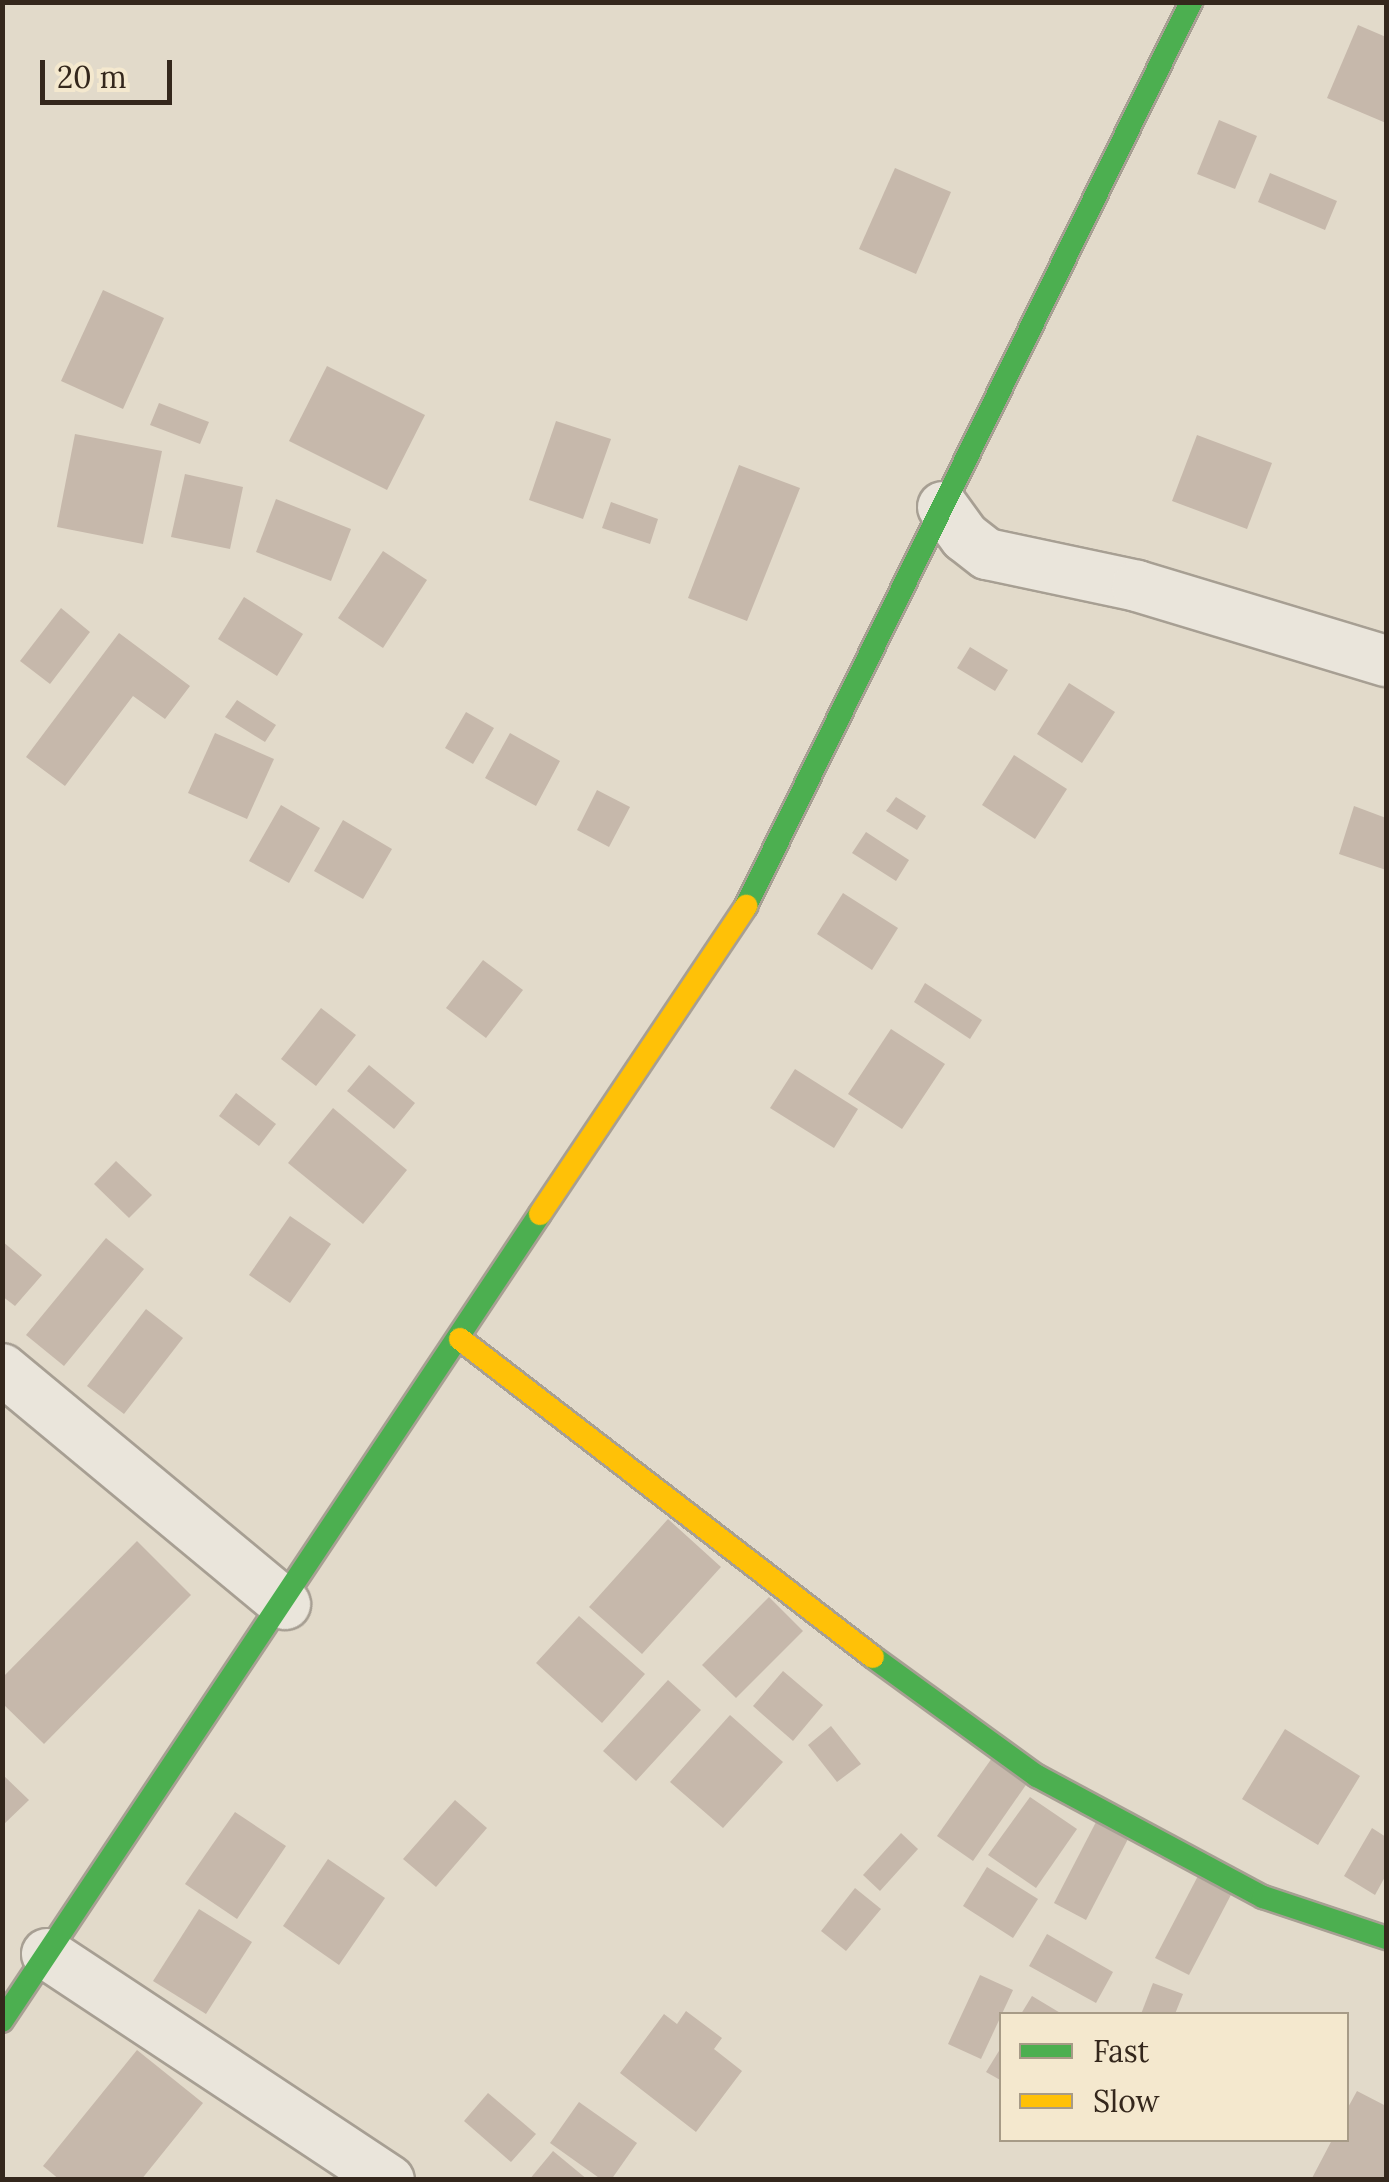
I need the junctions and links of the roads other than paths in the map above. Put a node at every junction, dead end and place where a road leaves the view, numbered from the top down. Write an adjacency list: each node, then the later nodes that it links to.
1 (1192, 2): 2 (street)
2 (943, 507): 3 (street); 4 (street)
3 (1386, 661)
4 (460, 1340): 6 (street); 7 (street)
5 (2, 1369): 6 (street)
6 (285, 1604): 8 (street)
7 (1386, 1938)
8 (47, 1954): 9 (street); 10 (street)
9 (2, 2021)
10 (389, 2180)

